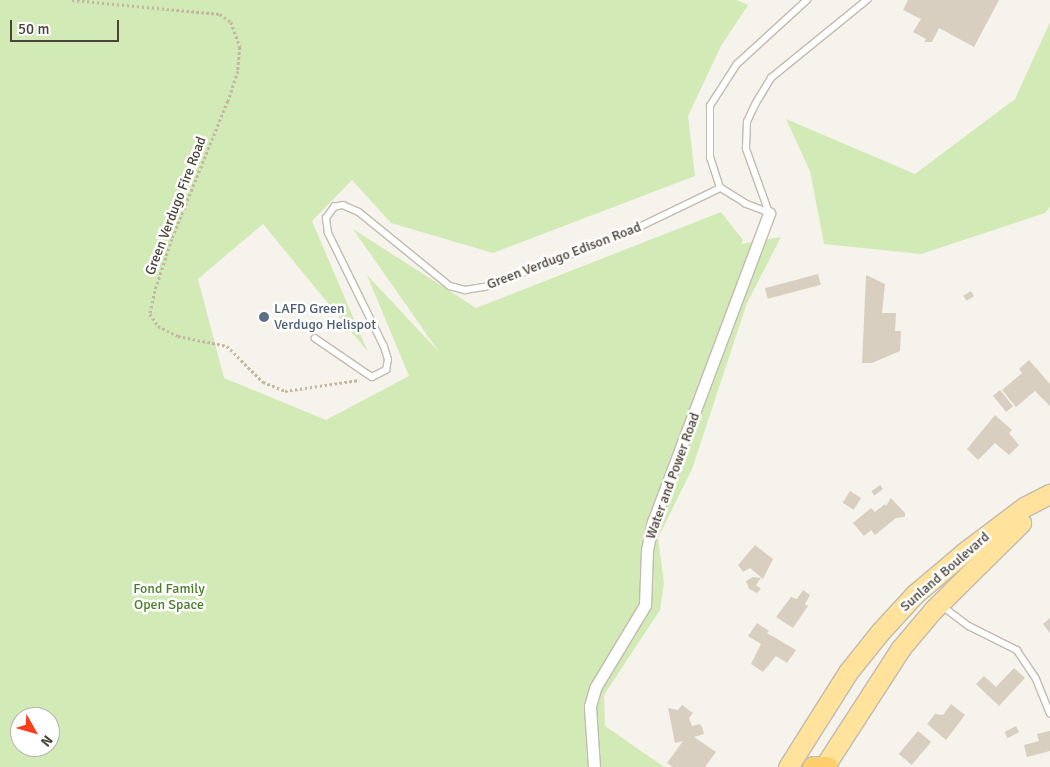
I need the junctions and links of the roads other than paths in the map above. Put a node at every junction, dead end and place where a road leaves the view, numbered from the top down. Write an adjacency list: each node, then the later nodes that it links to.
1 (808, 0): 3 (lane)
2 (867, 0): 4 (lane)
3 (720, 188): 4 (lane); 5 (lane, Green Verdugo Edison Road)
4 (769, 213): 10 (street, Water and Power Road)
5 (316, 338)
6 (1050, 494): 11 (main road, Sunland Boulevard)
7 (1050, 498): 8 (main road, Sunland Boulevard)
8 (939, 604): 9 (lane); 12 (main road, Sunland Boulevard)
9 (1050, 713)
10 (594, 767)
11 (788, 767)
12 (822, 767)

